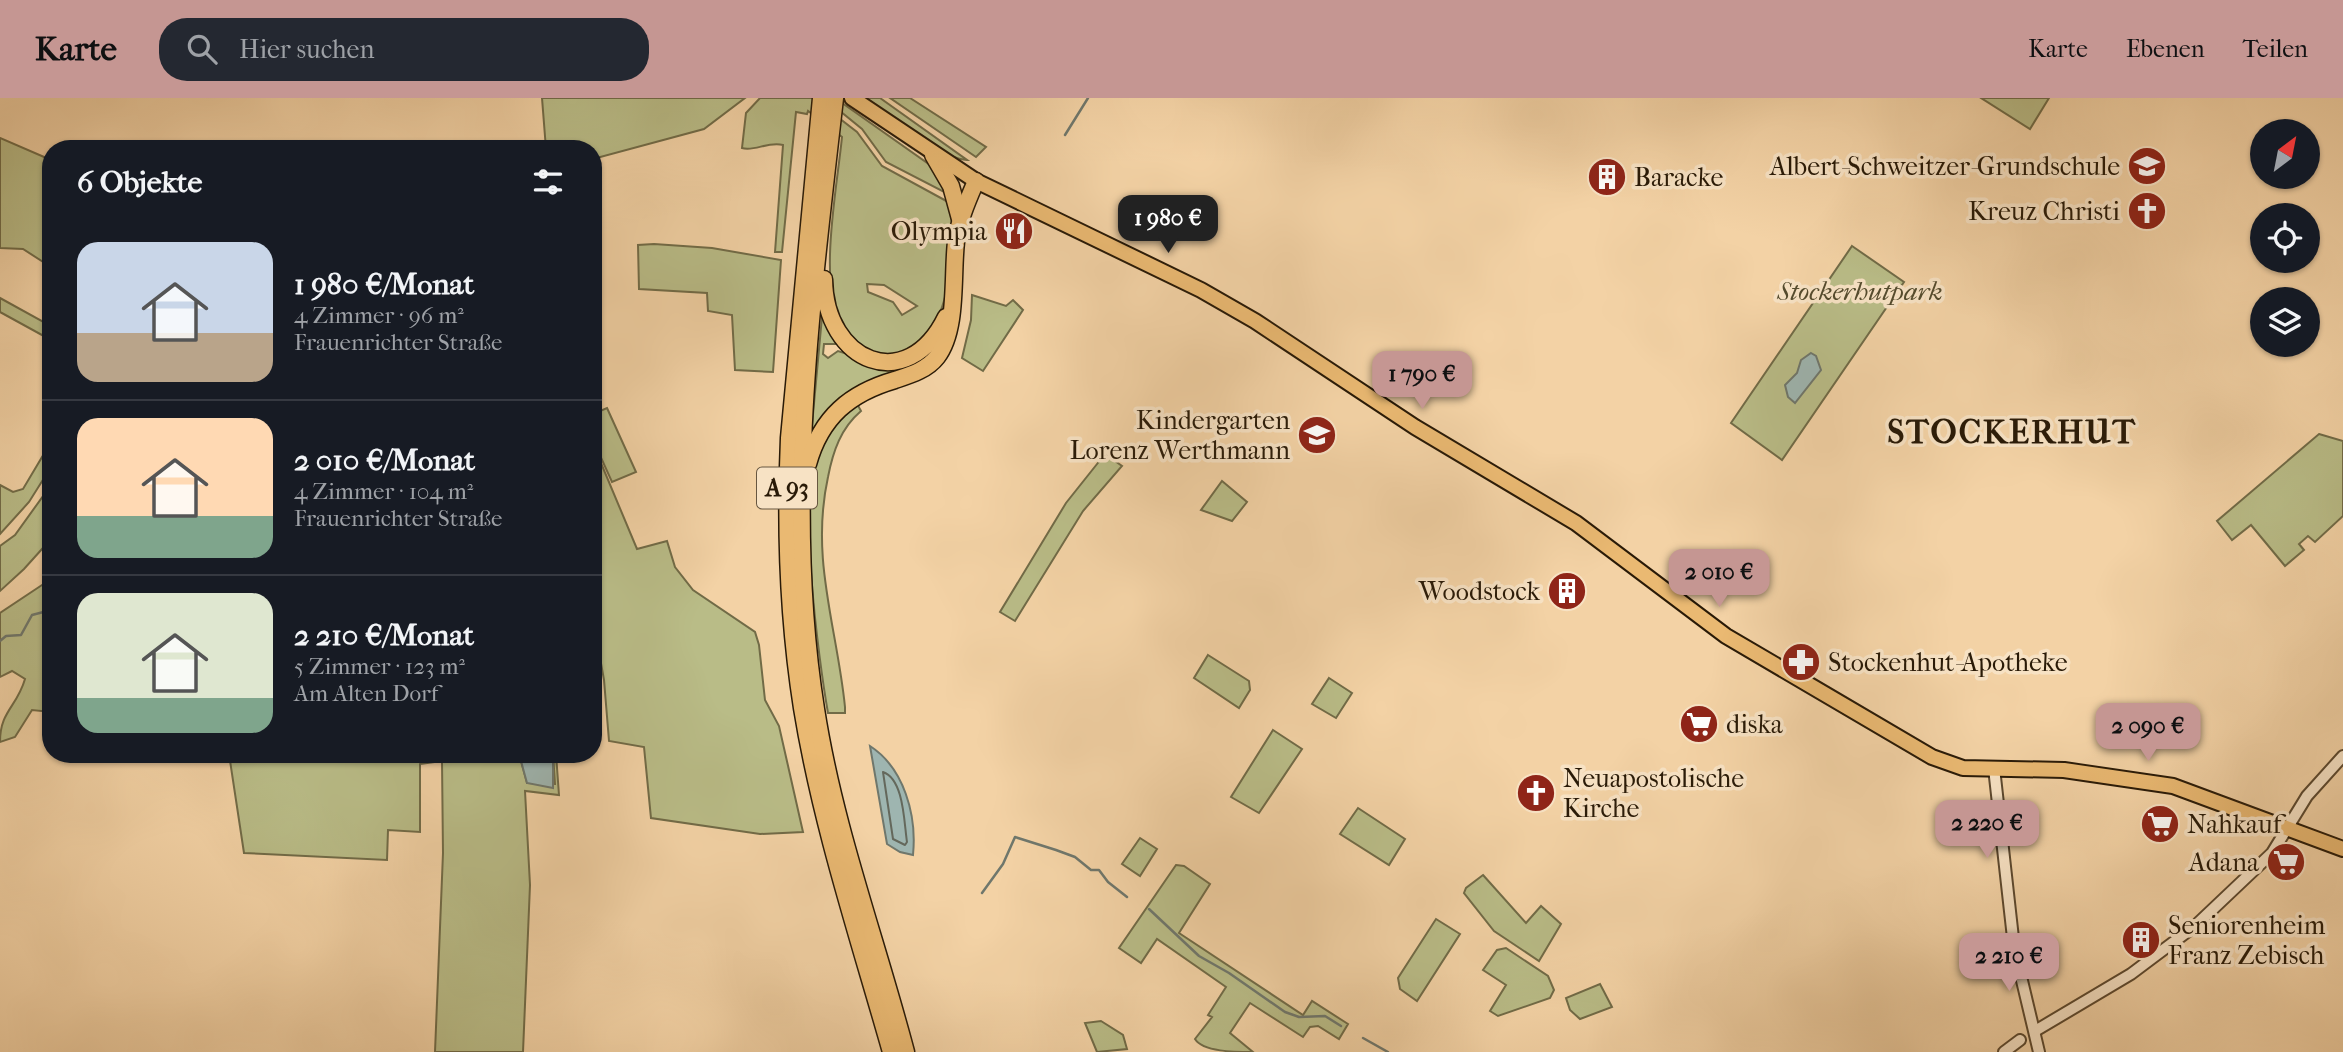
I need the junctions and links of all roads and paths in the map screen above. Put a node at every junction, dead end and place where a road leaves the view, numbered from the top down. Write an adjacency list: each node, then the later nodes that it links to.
1 (821, 98): 4 (highway, A 93)
2 (835, 98): 4 (highway, A 93)
3 (852, 98): 5 (main road)
4 (825, 123): 7 (highway, A 93); 17 (highway, A 93)
5 (933, 155): 6 (main road); 8 (highway)
6 (976, 181): 8 (highway); 12 (main road)
7 (824, 211): 9 (highway); 10 (highway, A 93)
8 (960, 219): 9 (highway)
9 (950, 308): 10 (highway)
10 (800, 493): 18 (highway, A 93)
11 (2343, 756): 13 (street)
12 (1994, 768): 13 (main road); 15 (street)
13 (2288, 828): 14 (main road); 15 (street)
14 (2343, 849)
15 (2035, 1031): 20 (street)
16 (2020, 1040): 19 (street)
17 (891, 1052)
18 (906, 1052)
19 (2004, 1052)
20 (2039, 1052)

